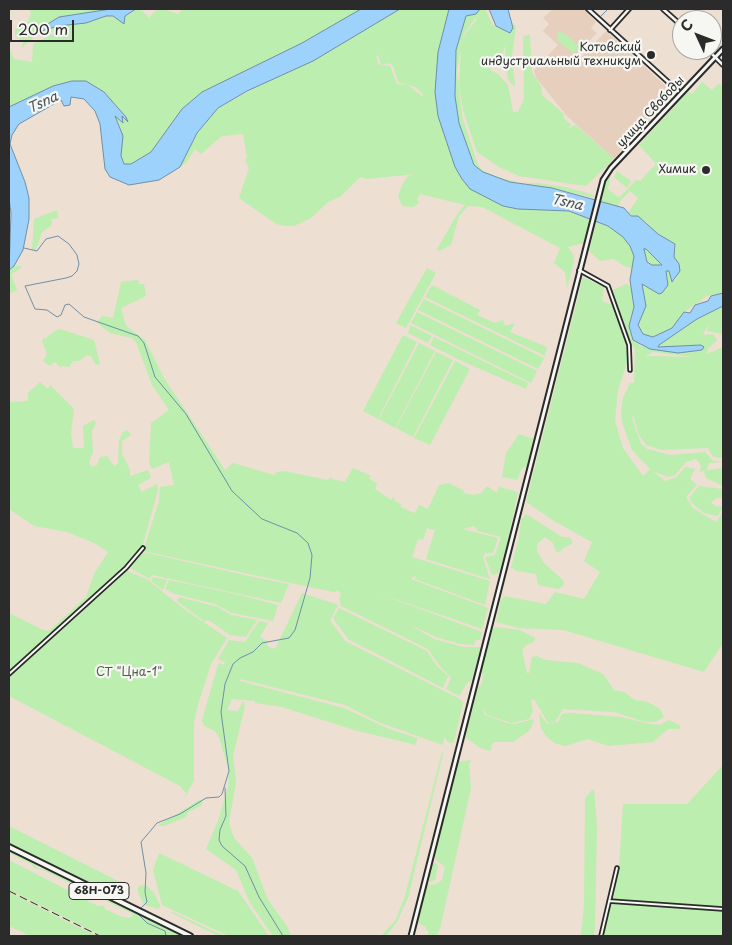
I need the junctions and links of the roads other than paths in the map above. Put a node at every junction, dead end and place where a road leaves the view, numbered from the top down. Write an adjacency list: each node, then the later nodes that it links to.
1 (588, 9): 3 (street)
2 (629, 9): 3 (street)
3 (610, 30): 5 (street)
4 (712, 60): 6 (main road, улица Свободы)
5 (678, 91)
6 (579, 270): 7 (street); 15 (main road, улица Свободы)
7 (630, 370)
8 (143, 548): 9 (street)
9 (9, 674)
10 (9, 847): 14 (main road, 68Н-073)
11 (617, 868): 12 (street)
12 (609, 900): 13 (street); 16 (street)
13 (723, 910)
14 (190, 936)
15 (410, 936)
16 (601, 936)

